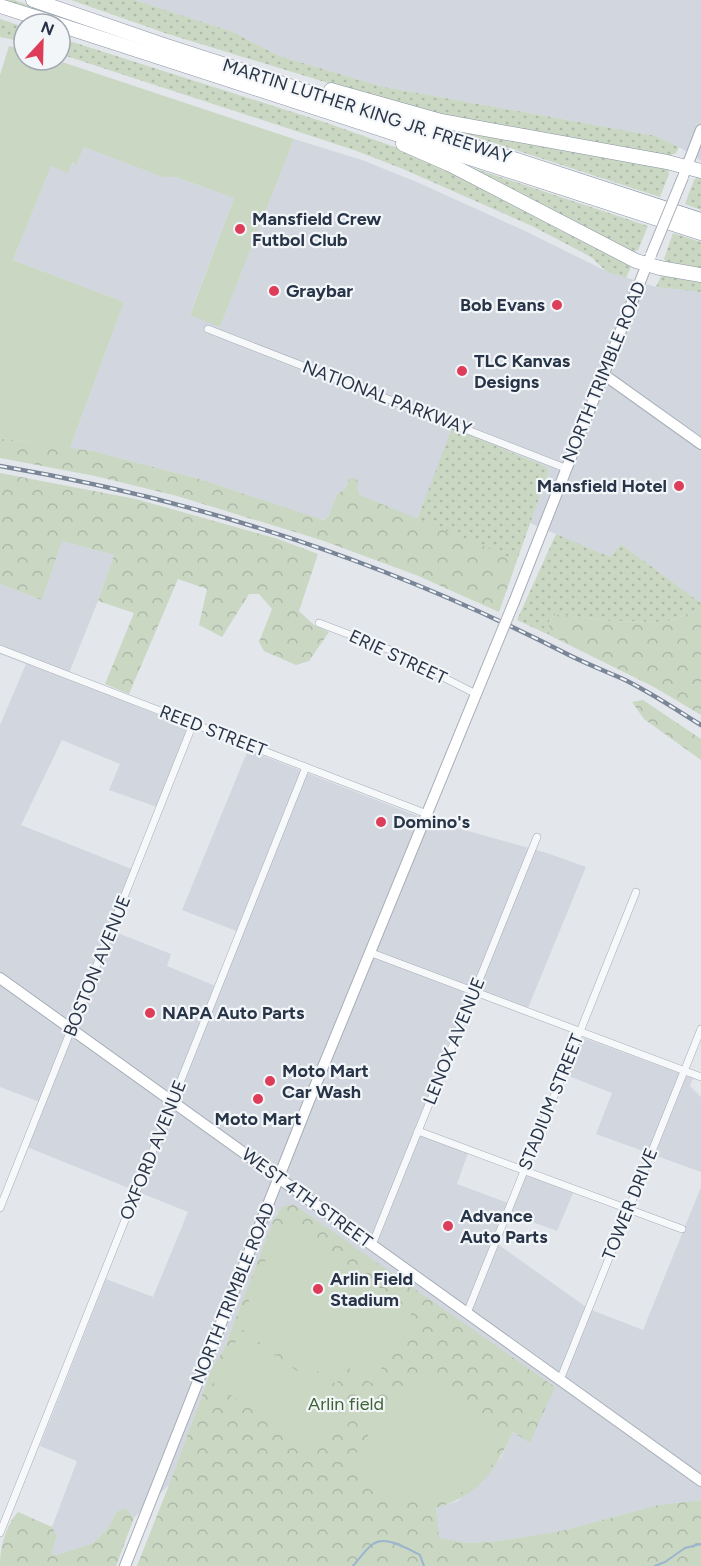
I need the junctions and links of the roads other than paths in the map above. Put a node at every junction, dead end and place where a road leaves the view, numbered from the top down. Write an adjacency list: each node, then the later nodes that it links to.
1 (33, 0): 5 (highway, MARTIN LUTHER KING JR. FREEWAY)
2 (0, 6): 3 (highway, MARTIN LUTHER KING JR. FREEWAY)
3 (20, 12)
4 (72, 28): 6 (highway, MARTIN LUTHER KING JR. FREEWAY)
5 (164, 45): 9 (highway); 10 (highway, MARTIN LUTHER KING JR. FREEWAY)
6 (299, 101): 11 (highway, MARTIN LUTHER KING JR. FREEWAY); 12 (highway)
7 (701, 130): 9 (main road, NORTH TRIMBLE ROAD)
8 (701, 171): 9 (highway)
9 (685, 172): 12 (main road, NORTH TRIMBLE ROAD, bridge)
10 (701, 220)
11 (701, 233)
12 (649, 260): 13 (highway); 15 (main road, NORTH TRIMBLE ROAD)
13 (701, 275)
14 (208, 329): 17 (street, NATIONAL PARKWAY)
15 (603, 374): 16 (main road); 17 (main road, NORTH TRIMBLE ROAD)
16 (701, 444)
17 (566, 468): 20 (main road, NORTH TRIMBLE ROAD, bridge)
18 (319, 623): 20 (street, ERIE STREET)
19 (0, 649): 21 (street, REED STREET)
20 (476, 694): 23 (main road, NORTH TRIMBLE ROAD)
21 (193, 724): 22 (street, REED STREET); 29 (street, BOSTON AVENUE)
22 (306, 767): 23 (street, REED STREET); 34 (street, OXFORD AVENUE)
23 (427, 814): 26 (main road, NORTH TRIMBLE ROAD)
24 (537, 837): 28 (street, LENOX AVENUE)
25 (636, 892): 31 (street, STADIUM STREET)
26 (369, 952): 28 (street); 37 (main road, NORTH TRIMBLE ROAD)
27 (0, 978): 29 (main road, WEST 4TH STREET)
28 (474, 991): 31 (street); 35 (street, LENOX AVENUE)
29 (71, 1029): 34 (main road, WEST 4TH STREET); 38 (street, BOSTON AVENUE)
30 (701, 1029): 32 (street, TOWER DRIVE)
31 (580, 1031): 32 (street); 36 (street, STADIUM STREET)
32 (684, 1070): 33 (street); 39 (street, TOWER DRIVE)
33 (701, 1077)
34 (172, 1102): 37 (main road, WEST 4TH STREET); 45 (street, OXFORD AVENUE)
35 (418, 1131): 36 (street); 41 (street, LENOX AVENUE)
36 (524, 1171): 39 (street); 42 (street, STADIUM STREET)
37 (278, 1178): 41 (main road, WEST 4TH STREET); 46 (main road, NORTH TRIMBLE ROAD)
38 (0, 1208)
39 (627, 1210): 40 (street); 43 (street, TOWER DRIVE)
40 (682, 1228)
41 (372, 1245): 42 (main road, WEST 4TH STREET)
42 (466, 1312): 43 (main road, WEST 4TH STREET)
43 (560, 1380): 44 (main road, WEST 4TH STREET)
44 (701, 1481)
45 (0, 1533)
46 (125, 1566)

